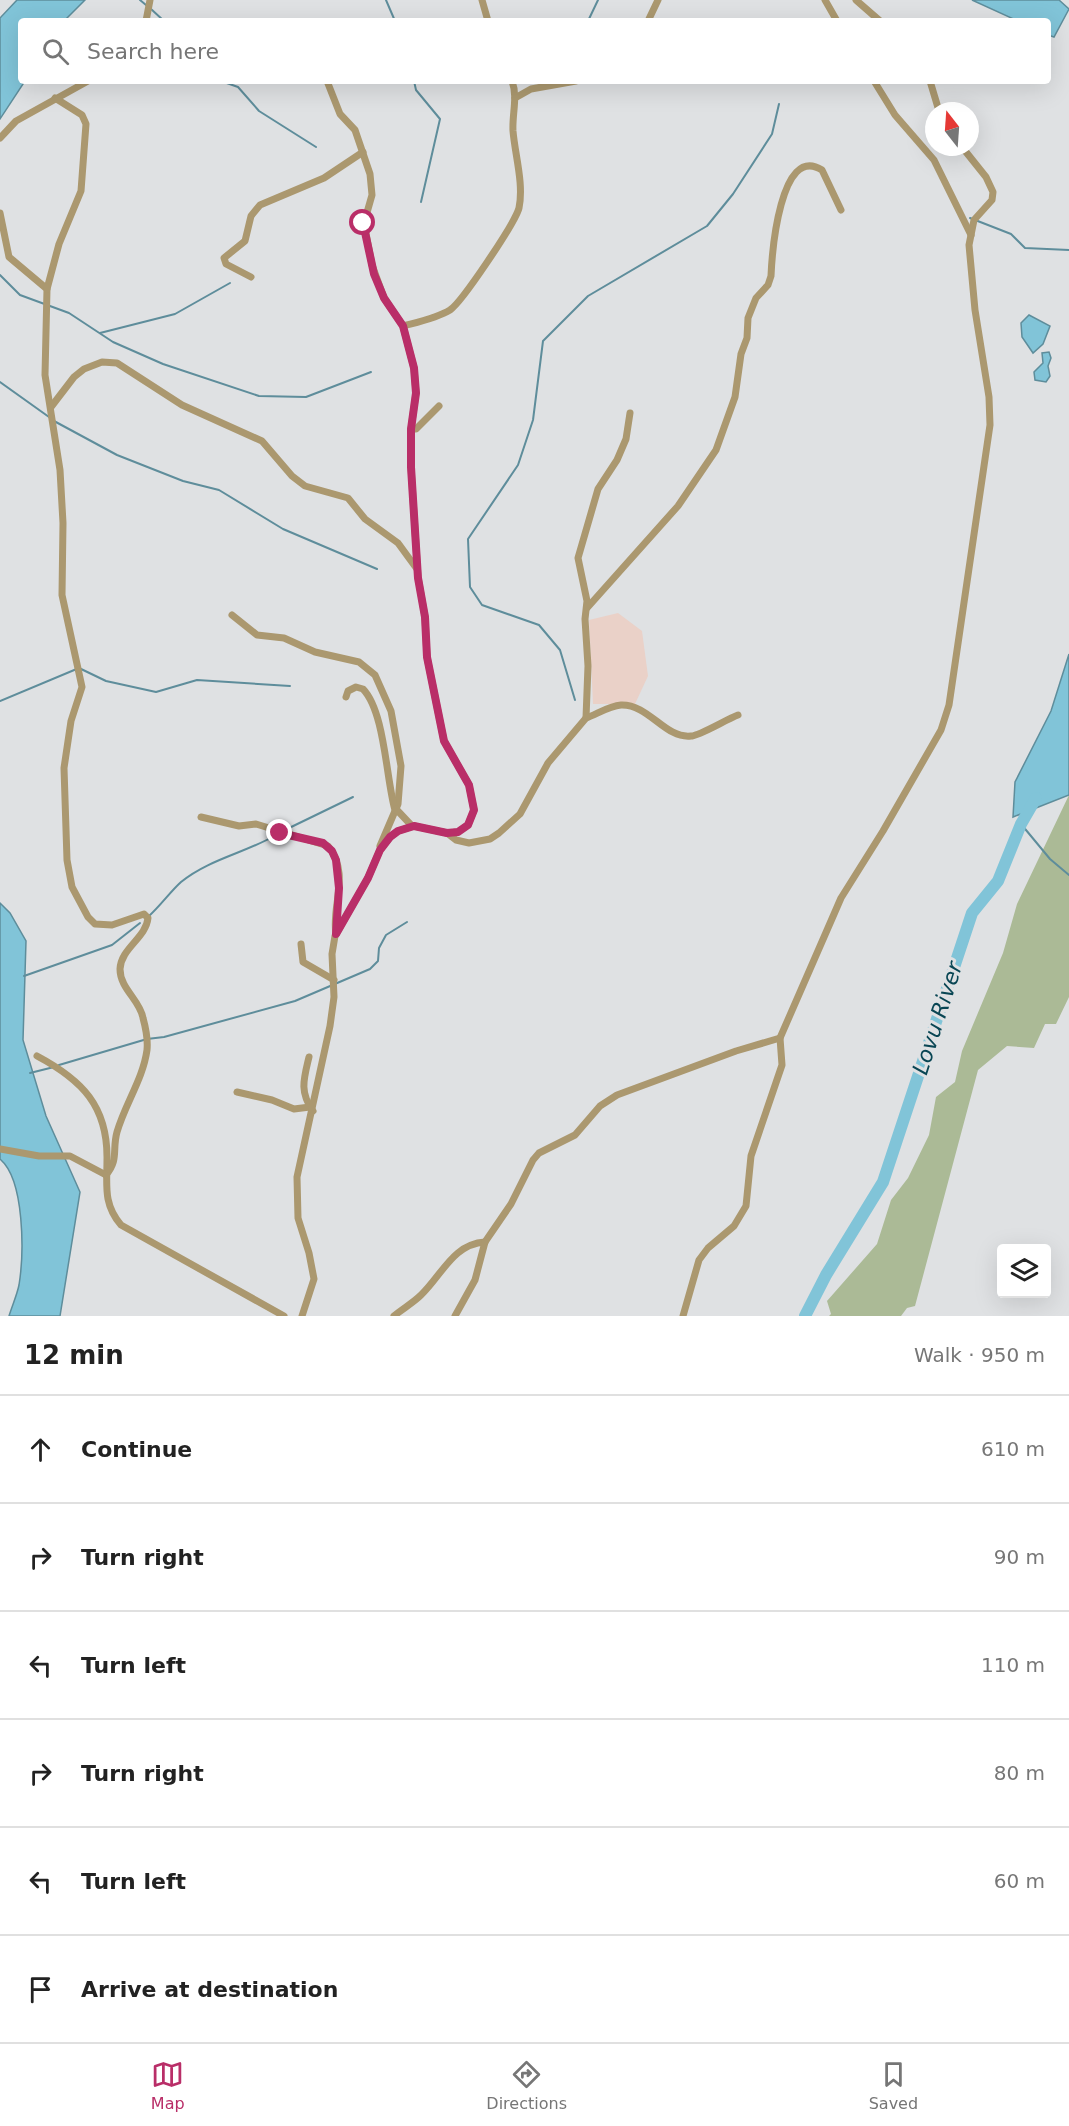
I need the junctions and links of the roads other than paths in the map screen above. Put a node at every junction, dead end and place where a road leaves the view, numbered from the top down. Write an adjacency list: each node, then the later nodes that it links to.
1 (150, 0): 6 (street)
2 (482, 0): 7 (street)
3 (658, 0): 8 (street)
4 (825, 0): 9 (street)
5 (856, 0): 10 (street)
6 (147, 18)
7 (487, 18)
8 (649, 18)
9 (835, 18)
10 (877, 18)
11 (82, 84): 17 (street)
12 (328, 84): 21 (street)
13 (513, 84): 18 (street)
14 (559, 84): 18 (street)
15 (876, 84): 25 (street)
16 (931, 84): 19 (street)
17 (55, 98): 20 (street); 27 (street)
18 (516, 98): 28 (street)
19 (936, 102)
20 (0, 138)
21 (363, 152): 26 (street); 28 (street)
22 (969, 156): 25 (street)
23 (841, 210): 34 (street)
24 (0, 213): 27 (street)
25 (971, 236): 47 (street)
26 (251, 277)
27 (47, 290): 30 (street)
28 (403, 326): 32 (street)
29 (439, 406): 32 (street)
30 (51, 407): 33 (street); 53 (street)
31 (630, 413): 34 (street)
32 (411, 429): 33 (street)
33 (417, 570): 42 (street)
34 (587, 608): 38 (street)
35 (232, 615): 39 (street)
36 (346, 697): 39 (street)
37 (738, 715): 38 (street)
38 (586, 718): 42 (street)
39 (396, 810): 41 (street); 43 (street)
40 (201, 817): 44 (street)
41 (412, 826): 42 (street); 43 (street)
42 (447, 833)
43 (380, 850): 44 (street)
44 (336, 934): 46 (street)
45 (301, 944): 46 (street)
46 (334, 980): 51 (street)
47 (780, 1038): 54 (street); 59 (street)
48 (38, 1056): 53 (street)
49 (309, 1057): 51 (street)
50 (237, 1092): 51 (street)
51 (311, 1109): 56 (street)
52 (0, 1149): 53 (street)
53 (106, 1175): 55 (street)
54 (485, 1242): 57 (street); 58 (street)
55 (284, 1316)
56 (303, 1316)
57 (394, 1316)
58 (455, 1316)
59 (684, 1316)

